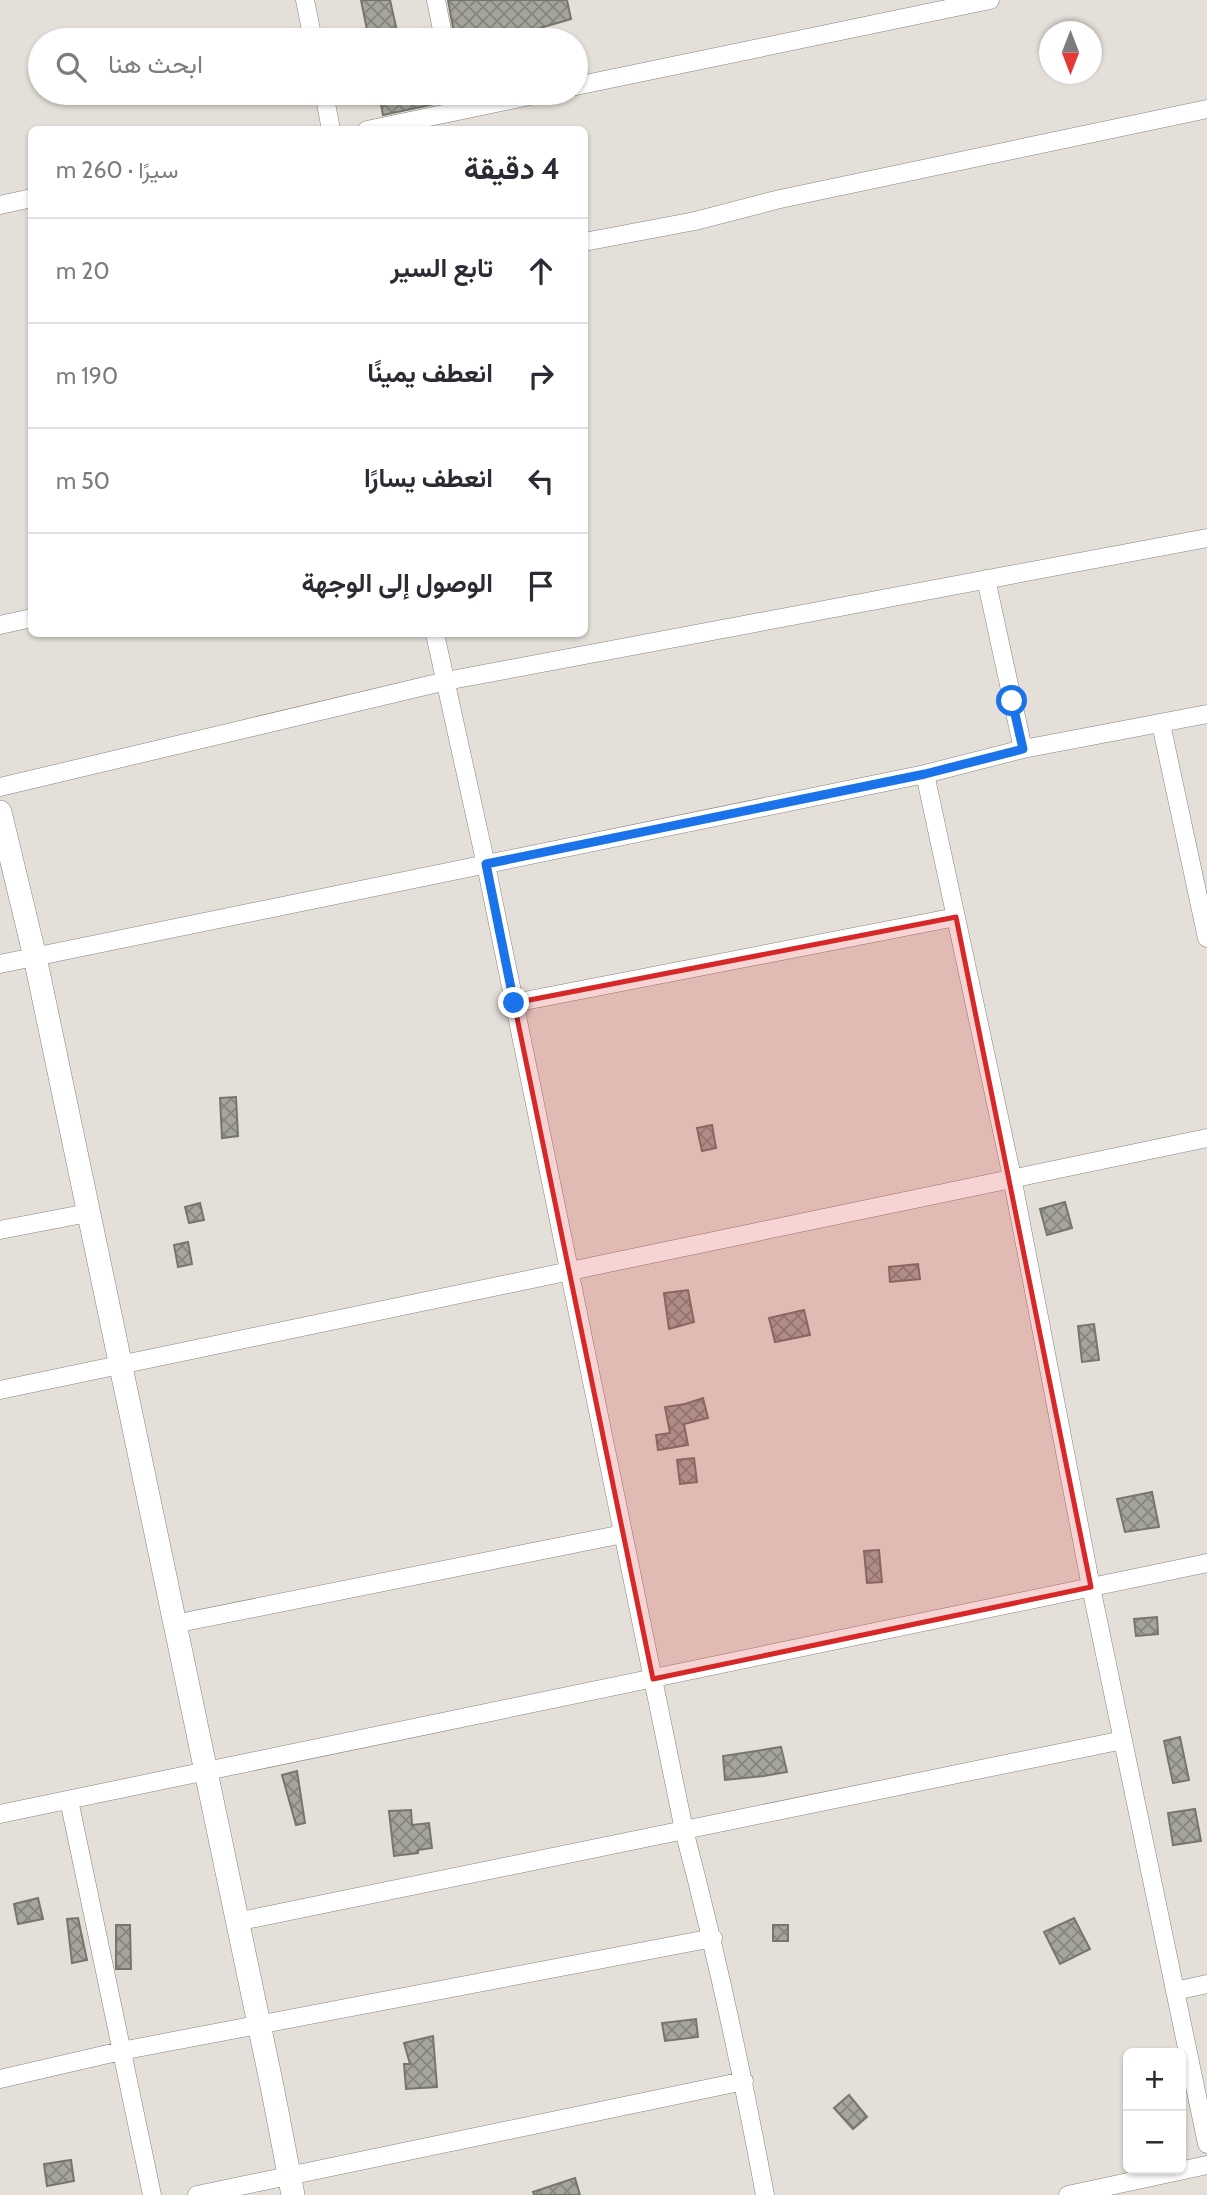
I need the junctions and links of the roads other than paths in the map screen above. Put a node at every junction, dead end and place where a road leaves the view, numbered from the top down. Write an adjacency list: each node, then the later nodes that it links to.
1 (305, 0): 4 (street)
2 (436, 0): 5 (street)
3 (990, 0): 6 (street)
4 (311, 28)
5 (442, 28)
6 (588, 84)
7 (326, 105): 10 (street)
8 (446, 105): 11 (street)
9 (1207, 109): 14 (street)
10 (330, 126)
11 (380, 126)
12 (28, 199): 13 (street)
13 (0, 205)
14 (588, 241)
15 (1207, 538): 16 (street)
16 (986, 579): 20 (street); 23 (street)
17 (28, 619): 18 (street)
18 (0, 625)
19 (436, 637): 20 (street)
20 (446, 681): 25 (street); 27 (street)
21 (1207, 714): 22 (street)
22 (1161, 724): 23 (street); 29 (street)
23 (1023, 749): 24 (street)
24 (925, 774): 27 (street); 28 (street)
25 (0, 787)
26 (0, 813): 30 (street)
27 (486, 864): 30 (street); 32 (street)
28 (956, 917): 32 (street); 34 (street)
29 (1207, 938)
30 (35, 957): 31 (street); 35 (street)
31 (0, 964)
32 (514, 1003): 37 (street)
33 (1207, 1138): 34 (street)
34 (1012, 1177): 37 (street); 42 (street)
35 (88, 1213): 36 (street); 38 (street)
36 (0, 1230)
37 (569, 1272): 38 (street); 40 (street)
38 (120, 1364): 39 (street); 43 (street)
39 (0, 1390)
40 (623, 1534): 43 (street); 44 (street)
41 (1207, 1563): 42 (street)
42 (1091, 1587): 44 (street); 45 (street)
43 (174, 1624): 46 (street)
44 (653, 1679): 46 (street); 49 (street)
45 (1123, 1740): 49 (street); 53 (street)
46 (205, 1772): 47 (street); 50 (street)
47 (68, 1800): 48 (street); 55 (street)
48 (0, 1814)
49 (684, 1830): 50 (street); 51 (street)
50 (236, 1922): 54 (street)
51 (713, 1938): 54 (street); 57 (street)
52 (1207, 1984): 53 (street)
53 (1175, 1991): 58 (street)
54 (258, 2025): 55 (street); 60 (street)
55 (121, 2051): 56 (street); 61 (street)
56 (0, 2078)
57 (744, 2081): 60 (street); 63 (street)
58 (1207, 2144)
59 (1207, 2165): 64 (street)
60 (290, 2185): 62 (street)
61 (152, 2195)
62 (197, 2195)
63 (765, 2195)
64 (1068, 2195)

